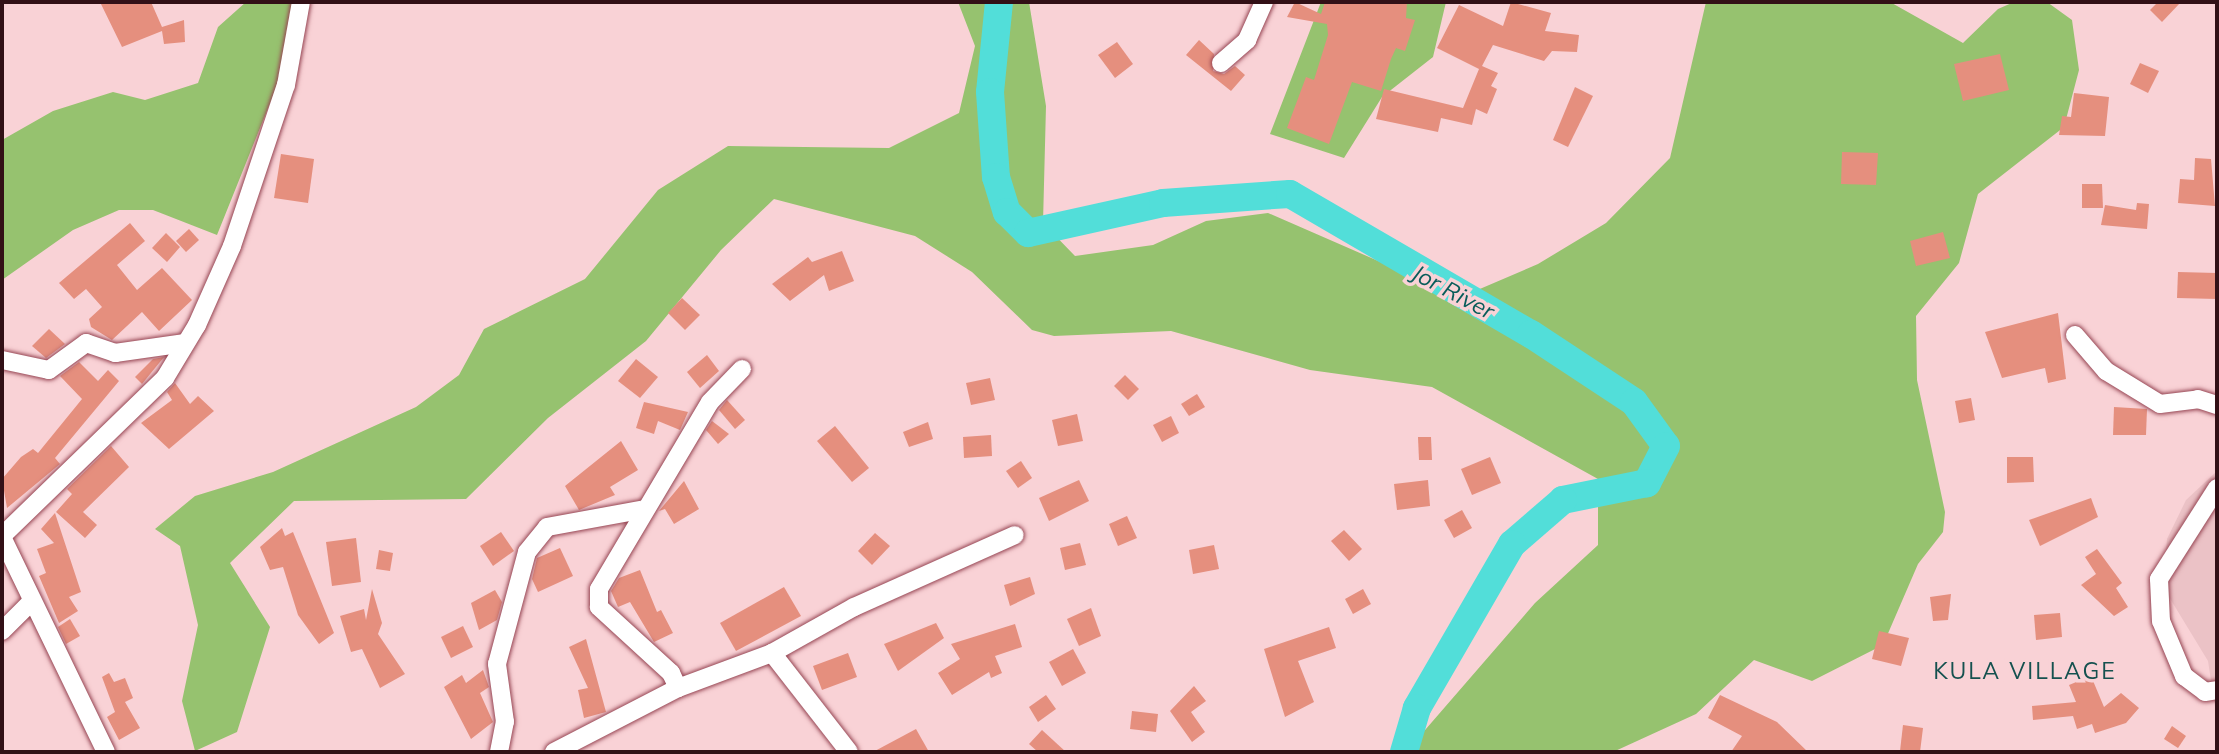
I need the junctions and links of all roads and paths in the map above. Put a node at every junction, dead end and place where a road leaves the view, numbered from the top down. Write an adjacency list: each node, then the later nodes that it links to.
1 (301, 2): 5 (street)
2 (1264, 2): 3 (street)
3 (1221, 63)
4 (2075, 335): 8 (street)
5 (185, 342): 6 (street); 12 (street)
6 (2, 360)
7 (742, 369): 10 (street)
8 (2217, 405)
9 (2217, 488): 17 (street)
10 (641, 510): 16 (street); 19 (street)
11 (1015, 535): 15 (street)
12 (2, 537): 13 (street)
13 (32, 601): 14 (street); 18 (street)
14 (2, 631)
15 (772, 653): 16 (street); 21 (street)
16 (678, 688): 20 (street)
17 (2217, 690)
18 (106, 752)
19 (499, 752)
20 (554, 752)
21 (849, 752)

